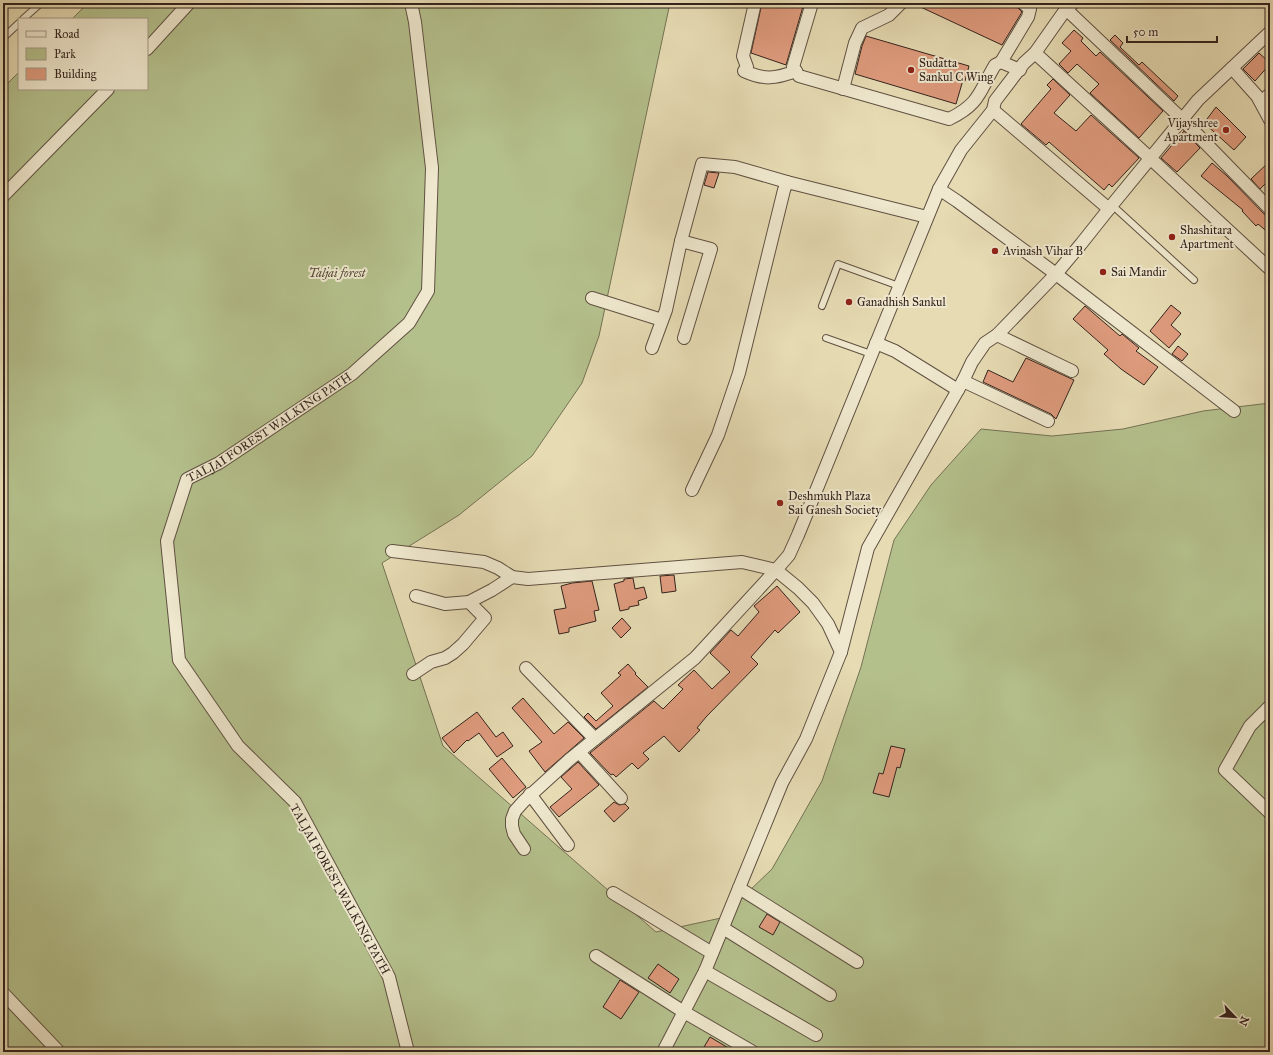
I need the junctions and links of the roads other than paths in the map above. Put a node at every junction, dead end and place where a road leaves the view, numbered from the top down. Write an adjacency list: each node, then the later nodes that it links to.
1 (41, 3): 9 (lane)
2 (189, 3): 13 (street)
3 (411, 3): 80 (street, TALJAI FOREST WALKING PATH)
4 (755, 3): 18 (street)
5 (812, 3): 18 (street)
6 (901, 3): 19 (street)
7 (1023, 3): 15 (street)
8 (1070, 6): 14 (street); 23 (street)
9 (24, 18)
10 (18, 24): 12 (lane)
11 (1270, 32): 16 (street)
12 (3, 38)
13 (148, 48)
14 (1041, 59): 17 (street); 25 (street)
15 (1001, 62): 17 (street); 19 (street)
16 (1232, 68): 21 (street); 23 (street)
17 (1020, 70): 22 (street)
18 (796, 71): 19 (street)
19 (843, 89)
20 (107, 90): 28 (street)
21 (1266, 98): 24 (street)
22 (1001, 117): 27 (street); 29 (street)
23 (1182, 119): 25 (street); 30 (street)
24 (1270, 120)
25 (1150, 158): 29 (street); 33 (street)
26 (787, 182): 31 (street); 32 (street); 50 (street)
27 (948, 195): 31 (street); 34 (street)
28 (3, 196)
29 (1110, 207): 34 (street); 35 (lane)
30 (1270, 209)
31 (927, 217): 36 (street)
32 (682, 240): 39 (street); 41 (street)
33 (1270, 270)
34 (1056, 274): 40 (street); 48 (street)
35 (1194, 280)
36 (899, 286): 38 (lane); 43 (street)
37 (592, 298): 39 (street)
38 (822, 306)
39 (662, 320): 44 (street)
40 (997, 335): 46 (street); 47 (street)
41 (684, 338)
42 (826, 338): 45 (lane)
43 (885, 346): 45 (street); 47 (street)
44 (652, 348)
45 (871, 354): 52 (street)
46 (1072, 370)
47 (960, 385): 49 (street); 56 (street)
48 (1234, 411)
49 (1048, 421)
50 (692, 490)
51 (392, 551): 53 (street)
52 (776, 570): 53 (street); 56 (street); 60 (street)
53 (512, 577): 55 (street)
54 (416, 596): 55 (street)
55 (469, 602): 58 (street)
56 (841, 652): 67 (street)
57 (526, 668): 60 (street)
58 (413, 674)
59 (1270, 706): 64 (street)
60 (595, 739): 61 (street)
61 (579, 752): 62 (street); 63 (street)
62 (530, 794): 65 (street); 66 (street)
63 (621, 798)
64 (1270, 813)
65 (568, 845)
66 (524, 849)
67 (739, 888): 69 (street); 72 (street)
68 (613, 893): 70 (street)
69 (723, 928): 70 (street); 75 (street)
70 (712, 953): 73 (street)
71 (596, 956): 76 (street)
72 (857, 962)
73 (705, 971): 76 (street); 77 (street)
74 (3, 993): 79 (street)
75 (830, 995)
76 (684, 1012): 78 (street); 81 (street)
77 (816, 1035)
78 (665, 1051)
79 (59, 1052)
80 (408, 1052)
81 (753, 1052)

